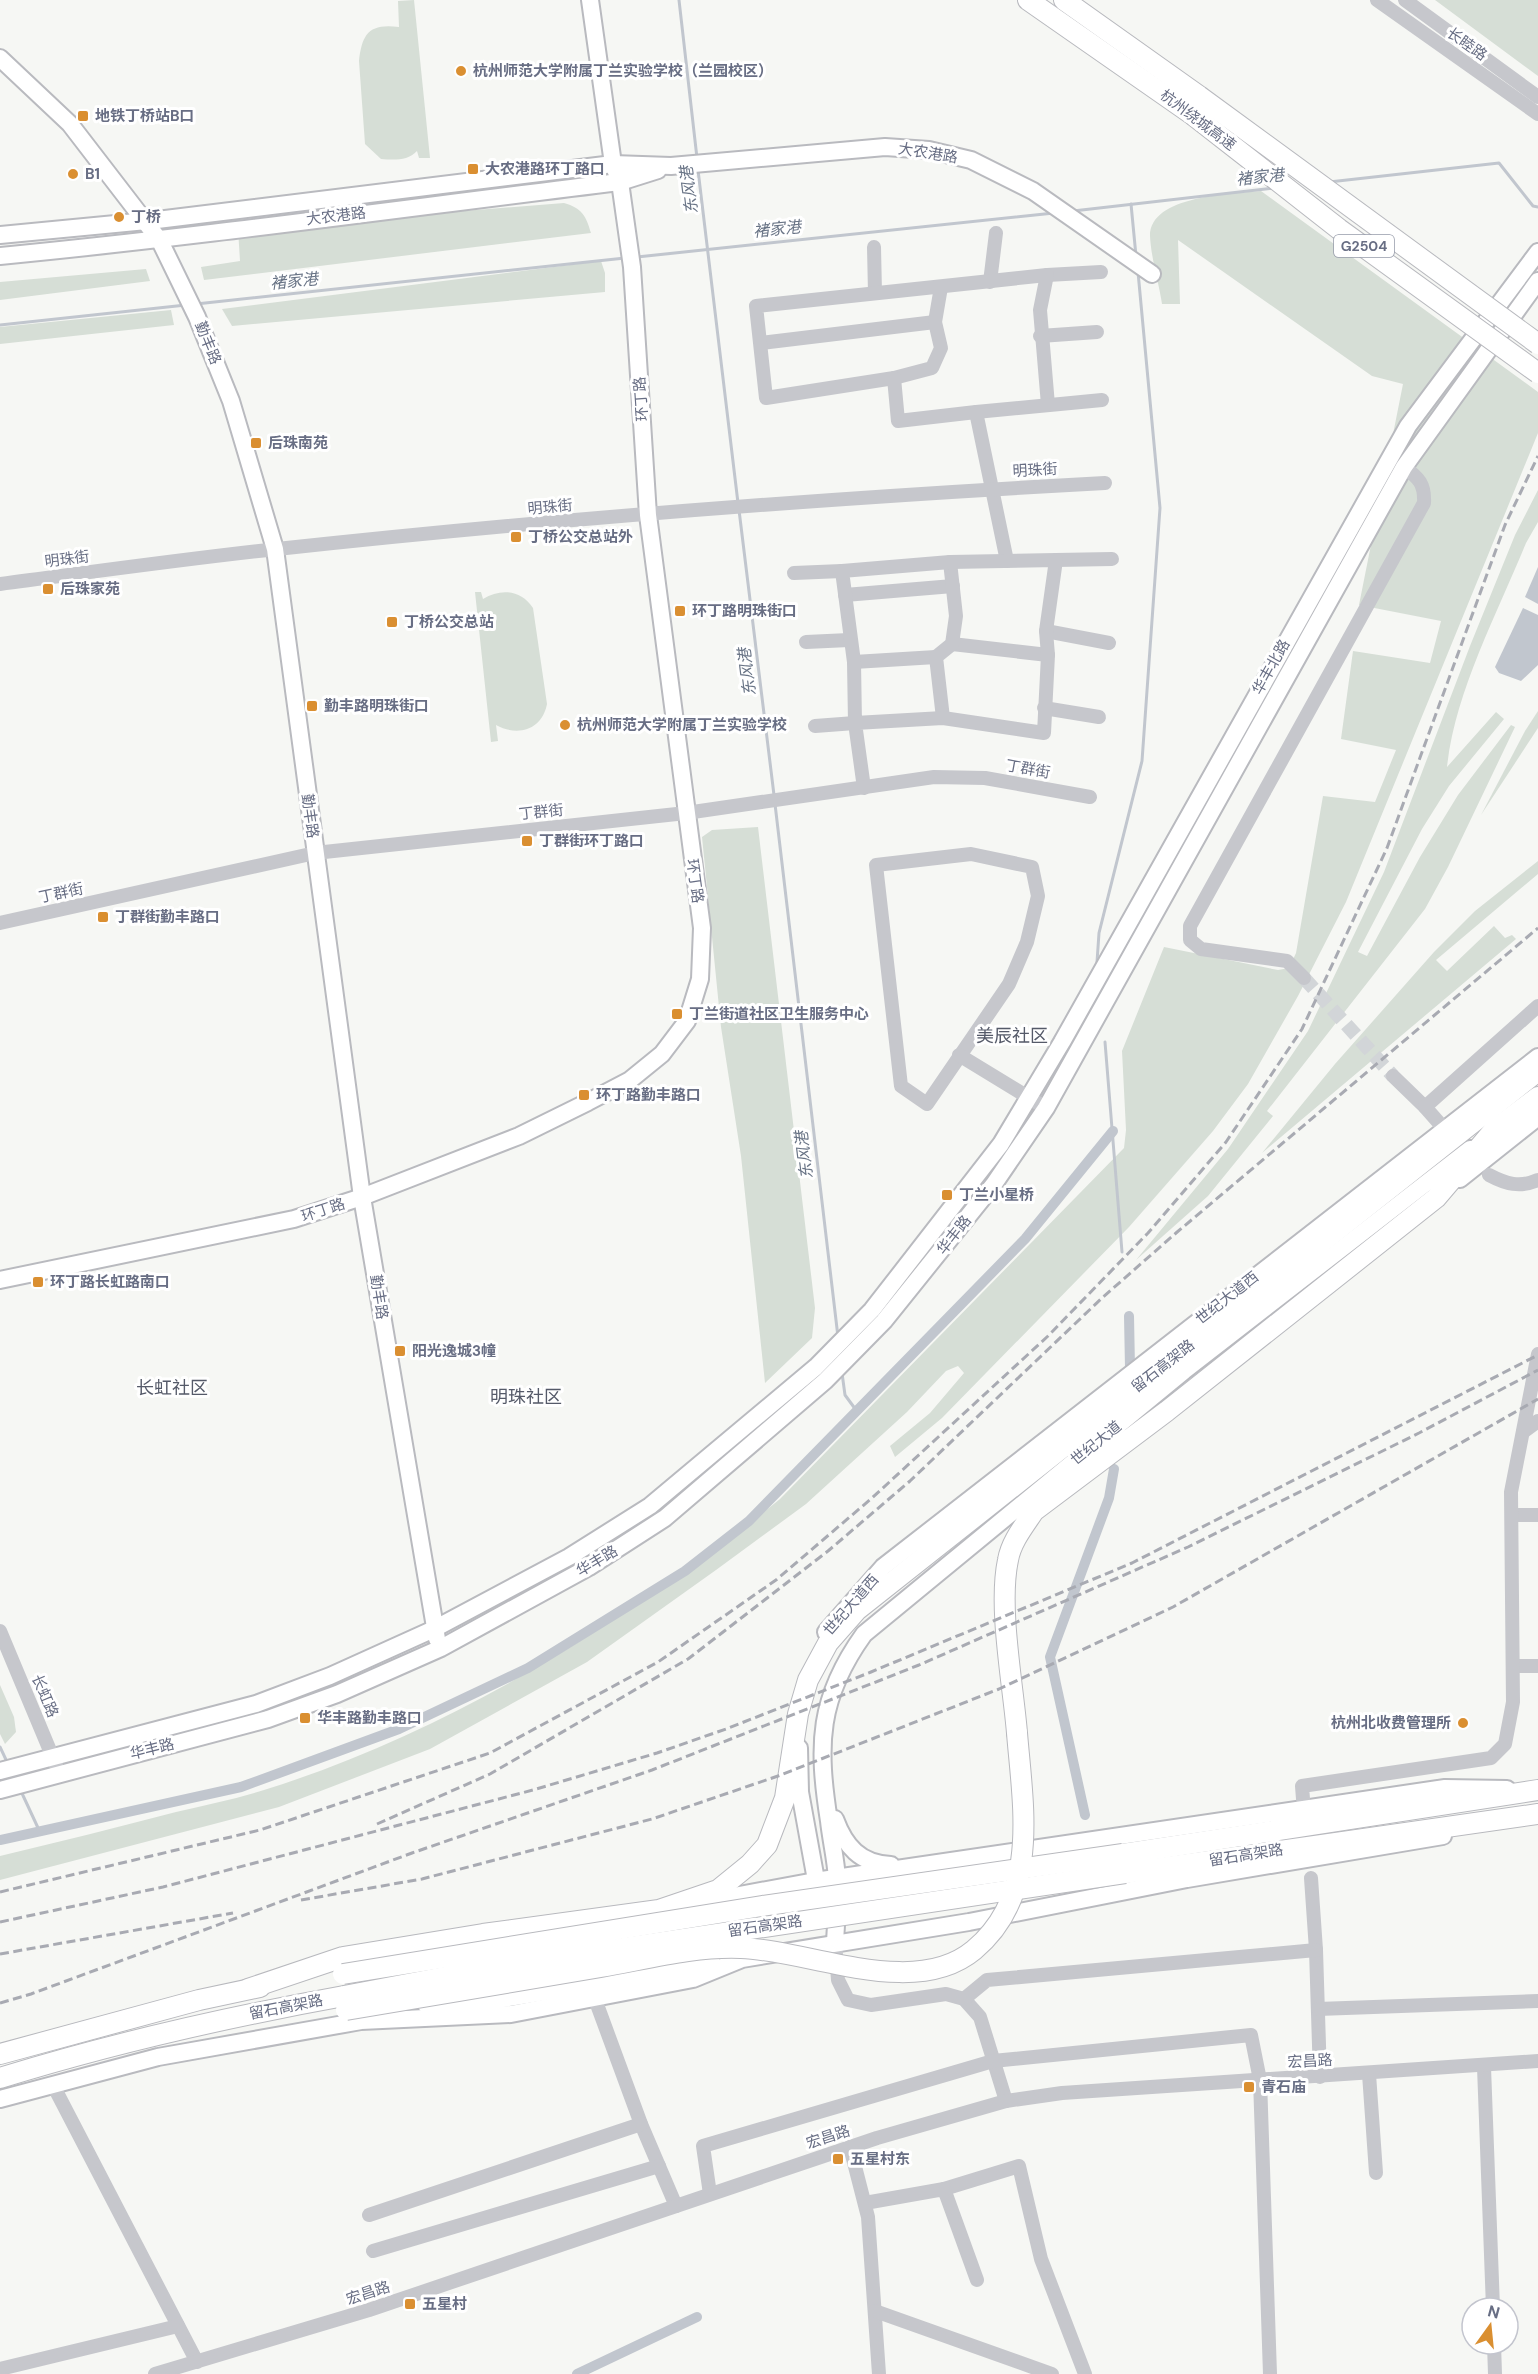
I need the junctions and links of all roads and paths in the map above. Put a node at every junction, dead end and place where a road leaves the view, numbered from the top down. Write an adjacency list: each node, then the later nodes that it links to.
1 (590, 0): 9 (main road, 环丁路)
2 (1028, 0): 31 (highway, 杭州绕城高速 / G2504, bridge)
3 (1064, 0): 30 (highway, 杭州绕城高速 / G2504, bridge)
4 (1377, 0): 8 (street, 长睦路)
5 (1405, 0): 7 (street, 长睦路)
6 (0, 58): 12 (main road, 勤丰路)
7 (1538, 97)
8 (1538, 114)
9 (613, 164): 10 (main road, 大农港路); 11 (main road, 环丁路); 12 (main road, 大农港路)
10 (671, 166): 11 (main road, 大农港路); 20 (main road, 大农港路)
11 (620, 182): 15 (main road, 大农港路); 39 (main road, 环丁路)
12 (146, 221): 14 (main road, 大农港路); 15 (main road, 勤丰路)
13 (996, 233): 23 (street)
14 (0, 235)
15 (160, 241): 18 (main road, 大农港路); 40 (main road, 勤丰路)
16 (874, 247): 25 (street)
17 (1538, 252): 75 (main road, 华丰北路)
18 (0, 256)
19 (1101, 272): 21 (street)
20 (1149, 272)
21 (1047, 275): 23 (street); 28 (street)
22 (1538, 281): 36 (main road, 华丰北路)
23 (990, 282): 24 (street)
24 (941, 287): 25 (street); 26 (street)
25 (875, 293): 29 (street)
26 (935, 322): 29 (street); 32 (street)
27 (1097, 332): 28 (street)
28 (1041, 336): 34 (street)
29 (761, 343): 32 (street)
30 (1538, 344)
31 (1538, 374)
32 (894, 378): 35 (street)
33 (1102, 400): 34 (street)
34 (1048, 405): 35 (street)
35 (976, 412): 38 (street)
36 (1404, 467): 68 (street); 77 (main road, 华丰北路)
37 (1105, 483): 38 (street, 明珠街)
38 (992, 489): 39 (street, 明珠街); 43 (street)
39 (648, 515): 40 (street, 明珠街); 65 (main road, 环丁路)
40 (275, 549): 47 (street, 明珠街); 66 (main road, 勤丰路)
41 (1112, 559): 42 (street)
42 (1056, 560): 43 (street); 50 (street)
43 (1007, 561): 44 (street)
44 (950, 562): 45 (street); 48 (street)
45 (842, 571): 46 (street); 49 (street)
46 (794, 573)
47 (0, 584)
48 (953, 586): 49 (street); 54 (street)
49 (844, 595): 51 (street)
50 (1046, 631): 53 (street); 55 (street)
51 (849, 640): 52 (street); 57 (street)
52 (807, 642)
53 (1109, 643)
54 (952, 644): 55 (street); 56 (street)
55 (1048, 655): 58 (street)
56 (936, 657): 57 (street); 60 (street)
57 (854, 662): 61 (street)
58 (1044, 708): 59 (street); 60 (street)
59 (1099, 717)
60 (943, 718): 61 (street)
61 (855, 723): 62 (street); 63 (street)
62 (815, 726)
63 (864, 788): 64 (street, 丁群街); 65 (street, 丁群街)
64 (1090, 797)
65 (686, 813): 66 (street, 丁群街); 83 (main road, 环丁路)
66 (315, 853): 67 (street, 丁群街); 83 (main road, 勤丰路)
67 (0, 923)
68 (1304, 978)
69 (1538, 1006): 76 (street)
70 (959, 1055): 70 (street); 75 (street)
71 (1538, 1057): 99 (main road, 世纪大道西)
72 (1538, 1071): 99 (highway, 留石高架路)
73 (1394, 1076): 76 (street)
74 (1538, 1097): 80 (highway)
75 (1028, 1098): 77 (street); 89 (main road, 华丰路)
76 (1425, 1107): 79 (street)
77 (1046, 1108): 89 (main road, 华丰路)
78 (1538, 1117): 84 (main road)
79 (1440, 1124)
80 (1494, 1130): 84 (highway); 86 (main road, 世纪大道)
81 (1489, 1175): 82 (street)
82 (1538, 1180)
83 (362, 1197): 87 (main road, 环丁路); 94 (main road, 勤丰路)
84 (1436, 1198): 85 (highway)
85 (1396, 1229): 86 (main road); 124 (highway, bridge)
86 (1343, 1248): 106 (main road, 世纪大道)
87 (0, 1280)
88 (1538, 1354): 91 (street)
89 (820, 1374): 94 (main road, 华丰路); 96 (main road, 华丰路)
90 (1538, 1420): 91 (street)
91 (1523, 1432): 92 (street)
92 (1512, 1515): 93 (street); 97 (street)
93 (1538, 1515)
94 (434, 1629): 96 (main road, 勤丰路); 101 (main road, 华丰路)
95 (0, 1631): 101 (street, 长虹路)
96 (441, 1648): 103 (main road, 华丰路)
97 (1513, 1666): 98 (street); 107 (street)
98 (1538, 1666)
99 (808, 1680): 100 (highway, 留石高架路)
100 (798, 1714): 113 (main road); 114 (highway, 留石高架路)
101 (53, 1756): 102 (main road, 华丰路); 103 (street, 长虹路)
102 (8, 1768)
103 (59, 1773): 105 (main road, 华丰路)
104 (1538, 1789): 109 (highway, 留石高架路); 110 (main road)
105 (0, 1790)
106 (825, 1793): 110 (main road); 111 (main road)
107 (1303, 1799)
108 (1538, 1815): 109 (highway, 留石高架路); 115 (main road)
109 (1124, 1864): 119 (highway, 留石高架路, bridge); 123 (highway, 留石高架路, bridge)
110 (922, 1865): 111 (main road)
111 (837, 1878): 113 (main road); 115 (main road)
112 (1311, 1878): 116 (street)
113 (815, 1881): 114 (main road); 115 (main road)
114 (658, 1910): 119 (highway, 留石高架路)
115 (835, 1943): 117 (main road); 121 (street)
116 (1316, 1950): 121 (street); 125 (street)
117 (742, 1959): 118 (main road); 120 (main road)
118 (654, 1972): 124 (highway, bridge)
119 (248, 1989): 126 (highway, 留石高架路)
120 (595, 1999): 134 (main road); 137 (street)
121 (964, 1999): 127 (street)
122 (1538, 2001): 125 (street)
123 (345, 2003): 124 (highway, bridge); 132 (highway, 留石高架路)
124 (389, 2003)
125 (1318, 2009): 131 (street)
126 (0, 2054)
127 (993, 2061): 133 (street); 136 (street); 142 (street)
128 (1538, 2061): 129 (street, 宏昌路)
129 (1484, 2067): 130 (street, 宏昌路); 148 (street)
130 (1369, 2074): 131 (street, 宏昌路); 140 (street)
131 (1320, 2077): 133 (street, 宏昌路)
132 (0, 2078)
133 (1260, 2080): 136 (street, 宏昌路); 158 (street)
134 (53, 2085): 135 (main road); 150 (street)
135 (0, 2100)
136 (1006, 2101): 138 (street, 宏昌路)
137 (641, 2124): 139 (street); 145 (street)
138 (850, 2148): 142 (street, 宏昌路); 143 (street)
139 (659, 2166): 144 (street); 146 (street)
140 (1376, 2173)
141 (944, 2189): 143 (street); 147 (street); 157 (street)
142 (711, 2194): 144 (street, 宏昌路)
143 (865, 2203): 149 (street)
144 (676, 2206): 152 (street, 宏昌路)
145 (369, 2215)
146 (373, 2251)
147 (977, 2280)
148 (1493, 2296)
149 (875, 2311): 155 (street); 156 (street)
150 (178, 2326): 152 (street); 153 (street)
151 (1494, 2356): 159 (street)
152 (196, 2362): 154 (street, 宏昌路)
153 (0, 2369)
154 (154, 2374)
155 (879, 2374)
156 (1052, 2374)
157 (1085, 2374)
158 (1270, 2374)
159 (1495, 2374)

